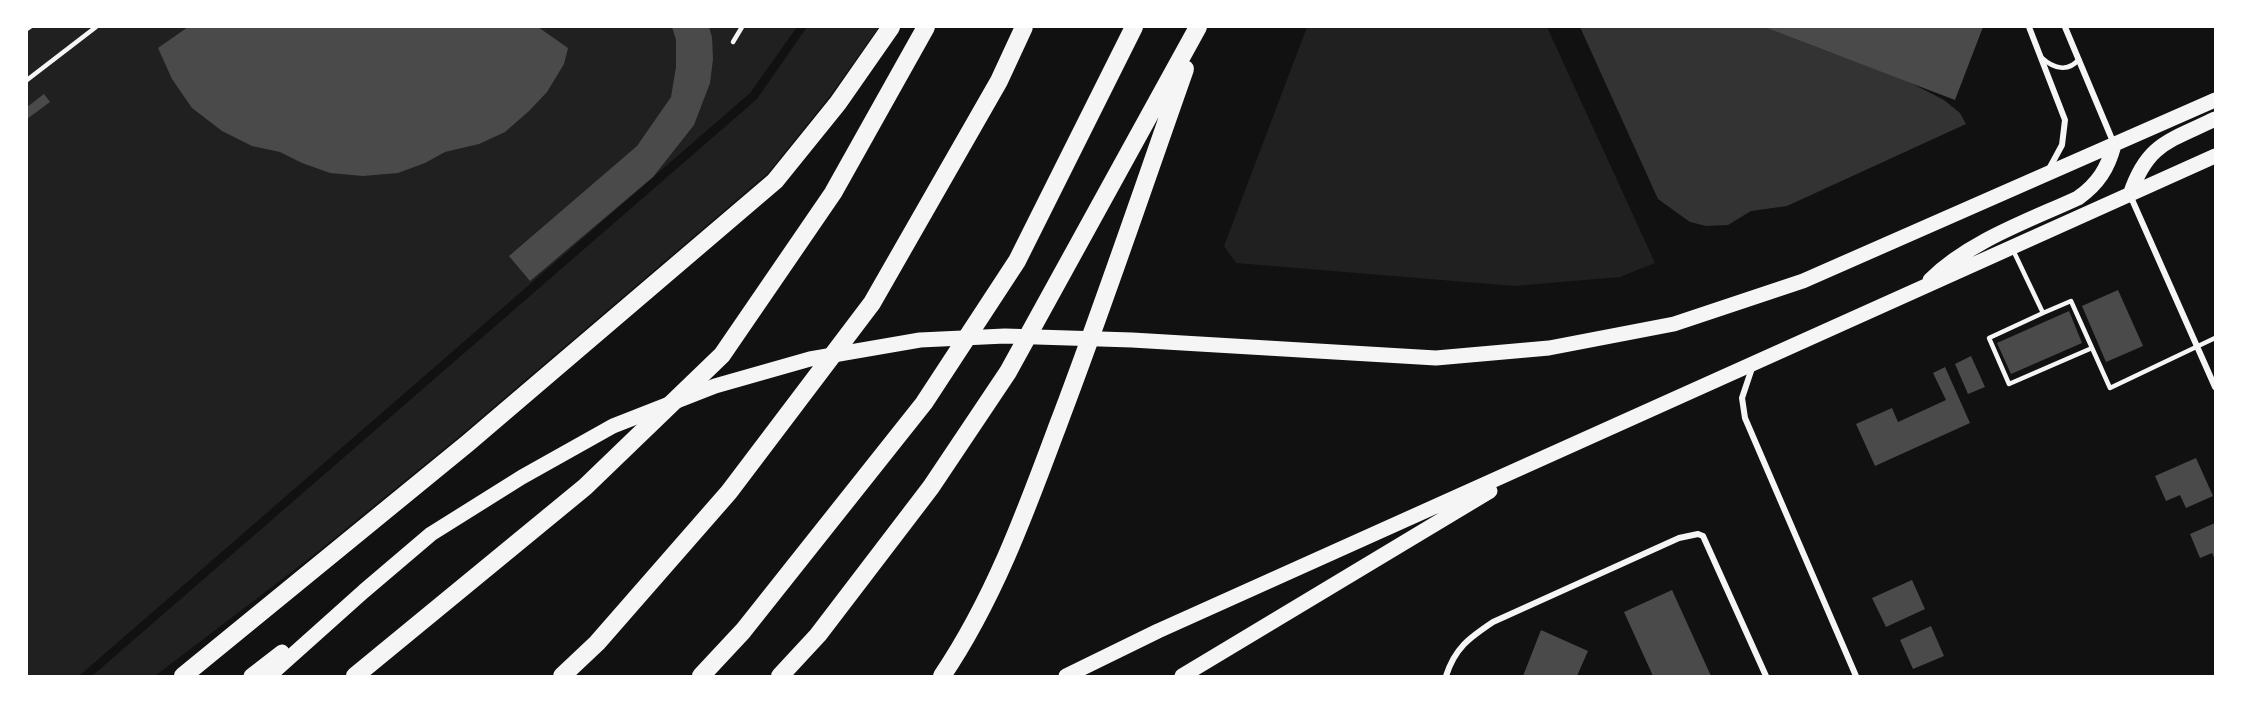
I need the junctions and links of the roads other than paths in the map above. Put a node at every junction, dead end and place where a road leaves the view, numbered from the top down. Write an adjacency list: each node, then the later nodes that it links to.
1 (96, 27): 13 (lane)
2 (742, 27): 10 (lane)
3 (891, 27): 30 (highway)
4 (926, 27): 33 (highway)
5 (1024, 27): 34 (highway)
6 (1134, 27): 35 (highway)
7 (1199, 27): 36 (highway); 37 (highway)
8 (2029, 27): 11 (street)
9 (2066, 27): 12 (street)
10 (733, 42)
11 (2040, 56): 12 (lane); 18 (street)
12 (2079, 59): 16 (street)
13 (27, 80)
14 (2215, 100): 16 (main road)
15 (2215, 119): 19 (main road)
16 (2114, 145): 18 (main road); 21 (main road)
17 (2215, 156): 19 (main road)
18 (2046, 174): 29 (main road)
19 (2130, 195): 20 (main road); 24 (street)
20 (2012, 248): 21 (main road); 22 (lane)
21 (1922, 288): 26 (main road)
22 (2043, 314): 25 (lane); 25 (lane)
23 (2215, 338): 24 (lane)
24 (2197, 347): 25 (lane); 27 (street)
25 (2092, 348)
26 (1753, 365): 28 (main road); 42 (street)
27 (2215, 387)
28 (1550, 455): 38 (main road); 39 (main road)
29 (364, 591): 31 (main road); 32 (main road)
30 (183, 676)
31 (251, 676)
32 (269, 676)
33 (355, 676)
34 (562, 676)
35 (701, 676)
36 (780, 676)
37 (942, 676)
38 (1066, 676)
39 (1182, 676)
40 (1446, 676): 41 (street)
41 (1766, 676)
42 (1856, 676)

